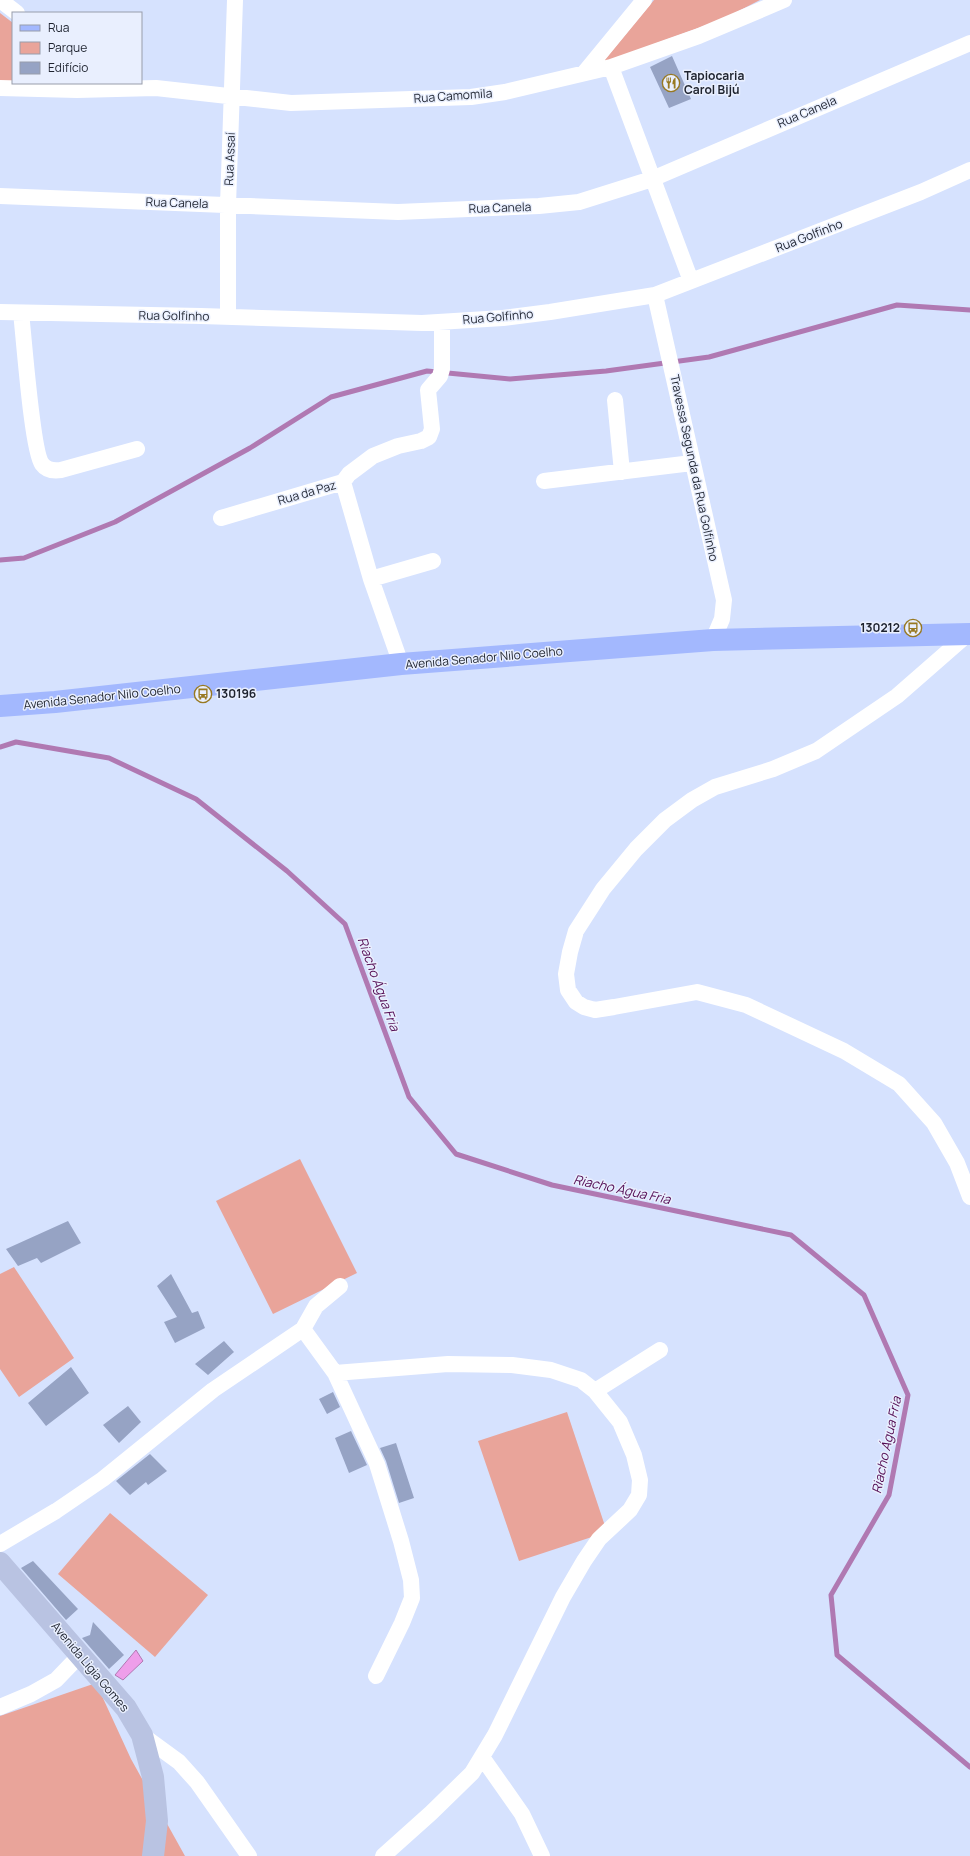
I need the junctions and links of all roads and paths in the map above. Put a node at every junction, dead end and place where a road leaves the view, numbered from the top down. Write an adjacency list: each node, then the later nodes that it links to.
1 (0, 0): 5 (street)
2 (235, 0): 12 (street, Rua Assaí)
3 (644, 0): 8 (street)
4 (779, 1): 7 (street, Rua Camomila)
5 (16, 12)
6 (970, 43): 14 (street, Rua Canela)
7 (611, 67): 8 (street, Rua Camomila); 14 (street)
8 (584, 74): 12 (street, Rua Camomila)
9 (142, 82): 11 (street, Rua Camomila)
10 (0, 88): 11 (street, Rua Camomila)
11 (156, 88): 12 (street, Rua Camomila)
12 (232, 97): 16 (street, Rua Assaí)
13 (970, 170): 17 (street, Rua Golfinho)
14 (652, 178): 16 (street, Rua Canela); 17 (street)
15 (0, 196): 16 (street, Rua Canela)
16 (228, 205): 21 (street, Rua Assaí)
17 (692, 281): 18 (street, Rua Golfinho)
18 (655, 295): 22 (street, Rua Golfinho); 25 (street, Travessa Segunda da Rua Golfinho)
19 (0, 312): 20 (street, Rua Golfinho)
20 (21, 313): 21 (street, Rua Golfinho); 24 (street)
21 (228, 318): 22 (street, Rua Golfinho)
22 (442, 322): 28 (street)
23 (615, 400): 26 (street)
24 (137, 449)
25 (692, 463): 26 (street); 33 (street, Travessa Segunda da Rua Golfinho)
26 (622, 472): 27 (street)
27 (544, 481)
28 (343, 482): 29 (street, Rua da Paz); 31 (street, Rua da Paz)
29 (221, 518)
30 (433, 561): 31 (street)
31 (371, 579): 34 (street, Rua da Paz)
32 (969, 634): 33 (main road, Avenida Senador Nilo Coelho); 36 (street)
33 (713, 640): 34 (main road, Avenida Senador Nilo Coelho)
34 (401, 664): 35 (main road, Avenida Senador Nilo Coelho)
35 (0, 706)
36 (970, 1197)
37 (340, 1286): 38 (street)
38 (303, 1329): 40 (street); 42 (street)
39 (660, 1350): 41 (street)
40 (334, 1373): 41 (street); 45 (street)
41 (595, 1391): 48 (street)
42 (0, 1544)
43 (0, 1563): 44 (street, Avenida Ligia Gomes)
44 (81, 1654): 46 (street); 47 (street, Avenida Ligia Gomes)
45 (376, 1676)
46 (0, 1707)
47 (142, 1735): 49 (street, Avenida Ligia Gomes); 50 (street)
48 (482, 1757): 51 (street); 52 (street)
49 (153, 1856)
50 (249, 1856)
51 (383, 1856)
52 (542, 1856)

